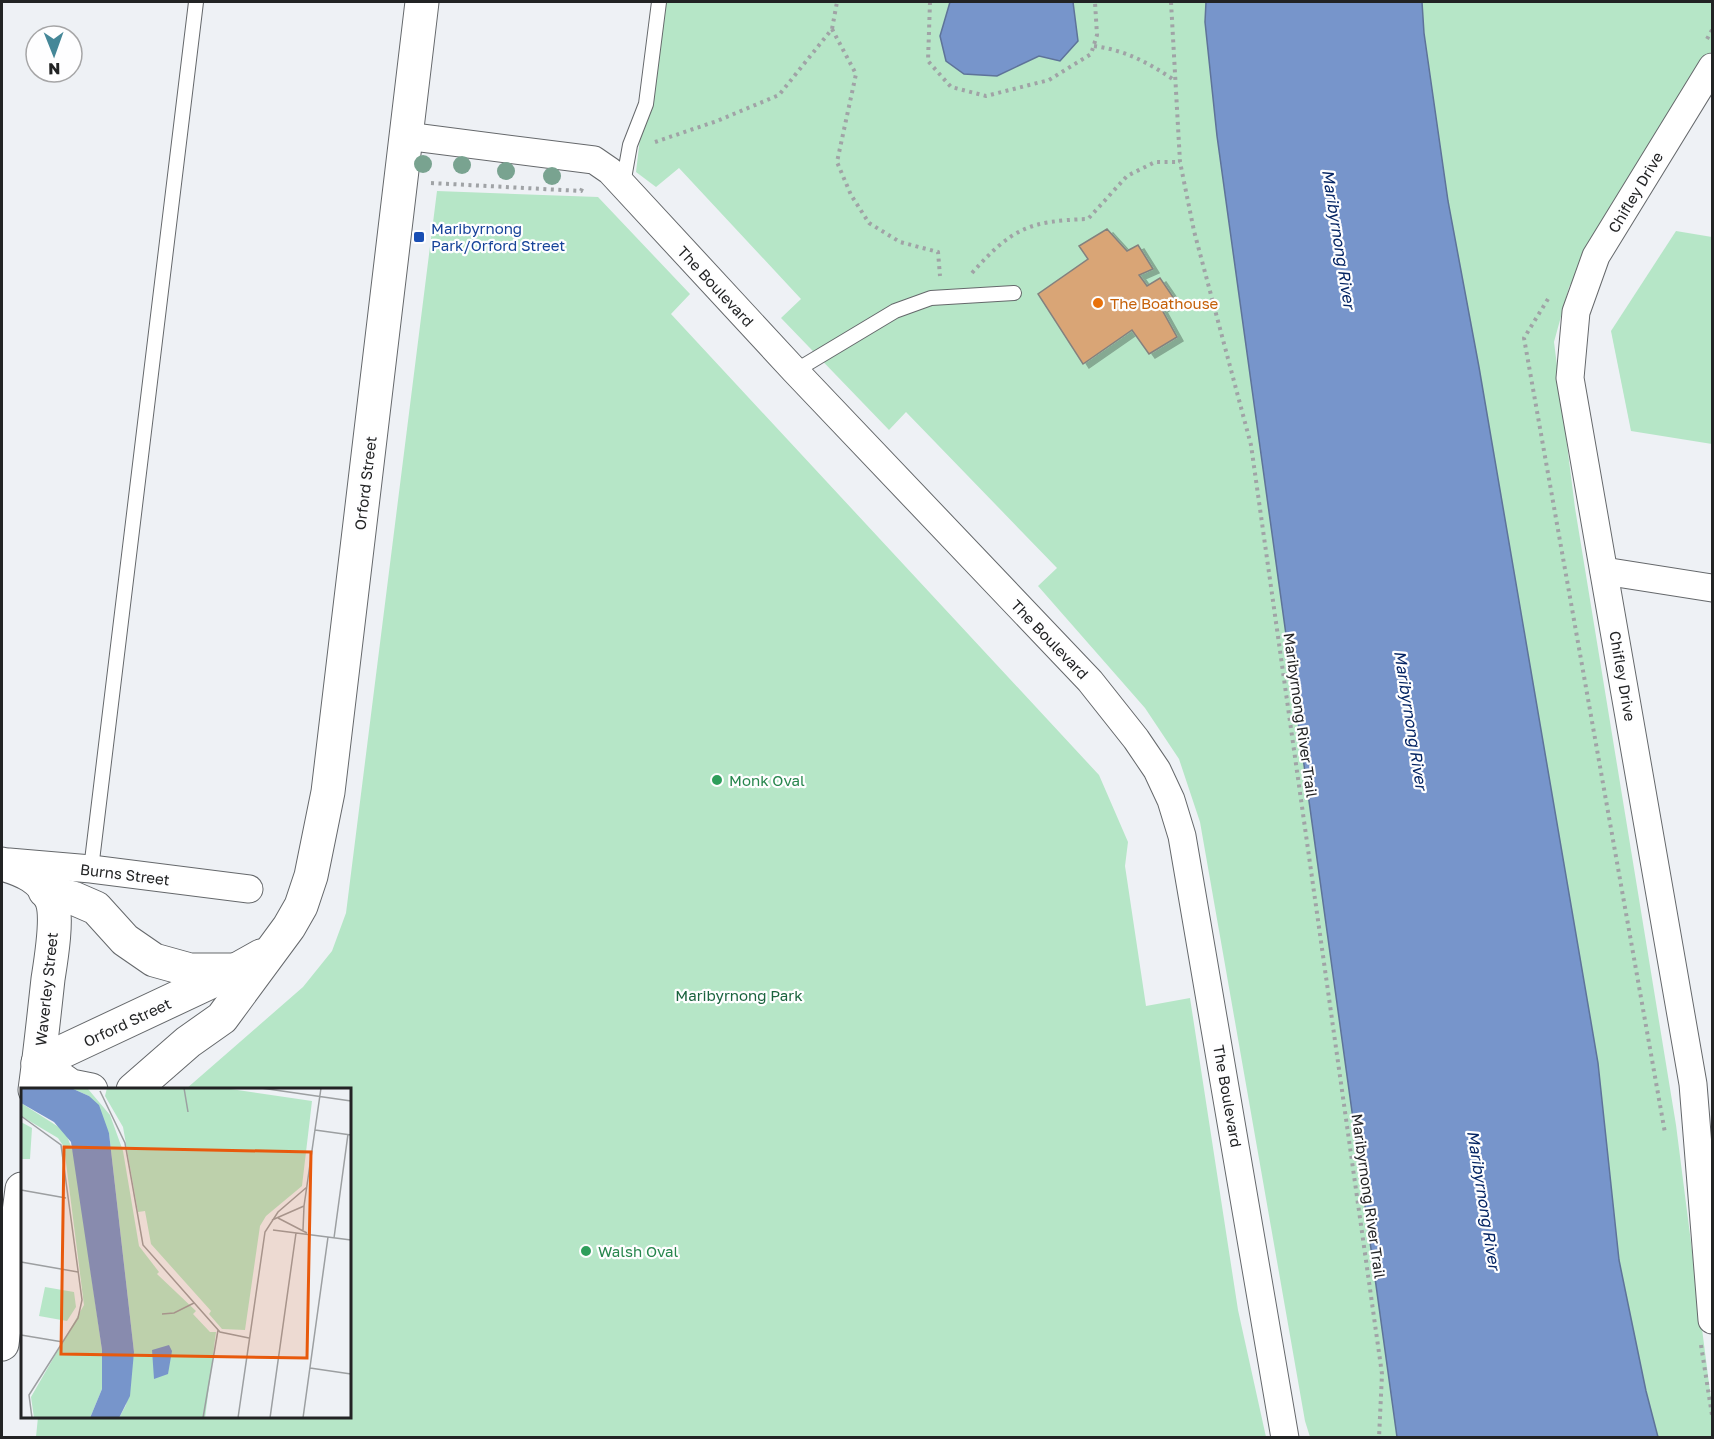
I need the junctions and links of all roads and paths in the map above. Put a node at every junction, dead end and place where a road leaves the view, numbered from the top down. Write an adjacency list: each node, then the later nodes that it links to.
1 (196, 2): 22 (lane)
2 (422, 2): 11 (main road, Orford Street)
3 (659, 2): 15 (lane)
4 (930, 2): 8 (path)
5 (1095, 2): 8 (path)
6 (1171, 2): 9 (path, Maribyrnong River Trail)
7 (832, 29): 17 (path)
8 (1094, 46): 9 (path)
9 (1174, 80): 13 (path, Maribyrnong River Trail)
10 (1708, 80): 19 (street, Chifley Drive)
11 (406, 136): 12 (street); 14 (main road, Orford Street)
12 (594, 160): 14 (path); 15 (street, The Boulevard)
13 (1179, 162): 17 (path); 36 (path, Maribyrnong River Trail)
14 (401, 179): 25 (main road, Orford Street)
15 (623, 186): 18 (street, The Boulevard)
16 (1014, 293): 17 (lane)
17 (953, 295): 18 (lane)
18 (795, 371): 35 (street, The Boulevard)
19 (1604, 571): 20 (street); 29 (street, Chifley Drive)
20 (1713, 588)
21 (2, 863): 22 (street, Burns Street); 24 (main road, Burns Street)
22 (91, 869): 23 (street, Burns Street)
23 (249, 889)
24 (45, 891): 26 (main road); 27 (main road, Waverley Street)
25 (269, 951): 26 (main road, Orford Street); 28 (main road, Orford Street)
26 (236, 970): 27 (main road, Orford Street)
27 (37, 1076): 30 (main road)
28 (138, 1085): 31 (main road, Orford Street)
29 (1703, 1086): 33 (street, Chifley Drive)
30 (85, 1088)
31 (108, 1088)
32 (21, 1198): 34 (main road)
33 (1713, 1320)
34 (2, 1344)
35 (1285, 1437)
36 (1379, 1437)

